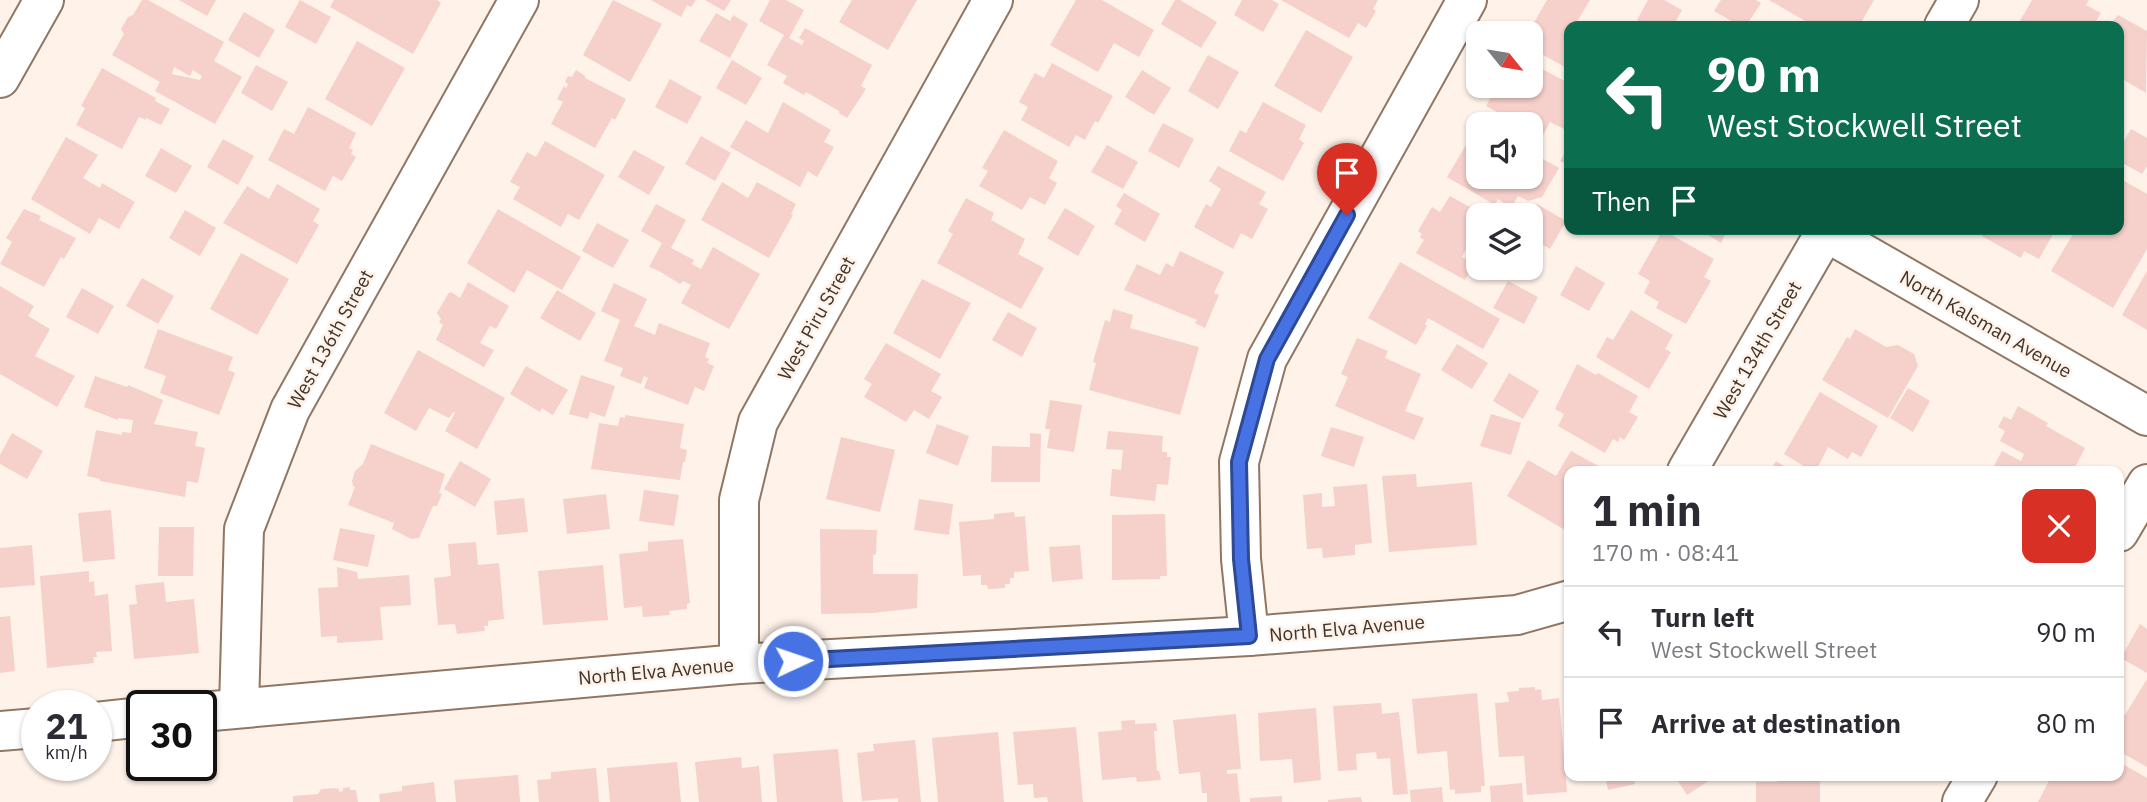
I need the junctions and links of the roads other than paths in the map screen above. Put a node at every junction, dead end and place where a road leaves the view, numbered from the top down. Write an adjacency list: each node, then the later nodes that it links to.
1 (44, 0): 7 (street)
2 (519, 0): 17 (street, West 136th Street)
3 (993, 0): 16 (street, West Piru Street)
4 (1466, 0): 15 (street)
5 (1959, 0): 6 (street)
6 (1947, 21)
7 (0, 78)
8 (1825, 235): 11 (street, West 134th Street)
9 (1834, 235): 10 (street, North Kalsman Avenue)
10 (2147, 416)
11 (1690, 466)
12 (2147, 484): 13 (street)
13 (2124, 523)
14 (1564, 602): 15 (street, North Elva Avenue)
15 (1249, 636): 16 (street, North Elva Avenue)
16 (739, 664): 17 (street, North Elva Avenue)
17 (239, 708): 18 (street, North Elva Avenue)
18 (217, 710)
19 (21, 729): 20 (street)
20 (0, 731)
21 (1974, 781): 22 (street)
22 (1962, 802)

